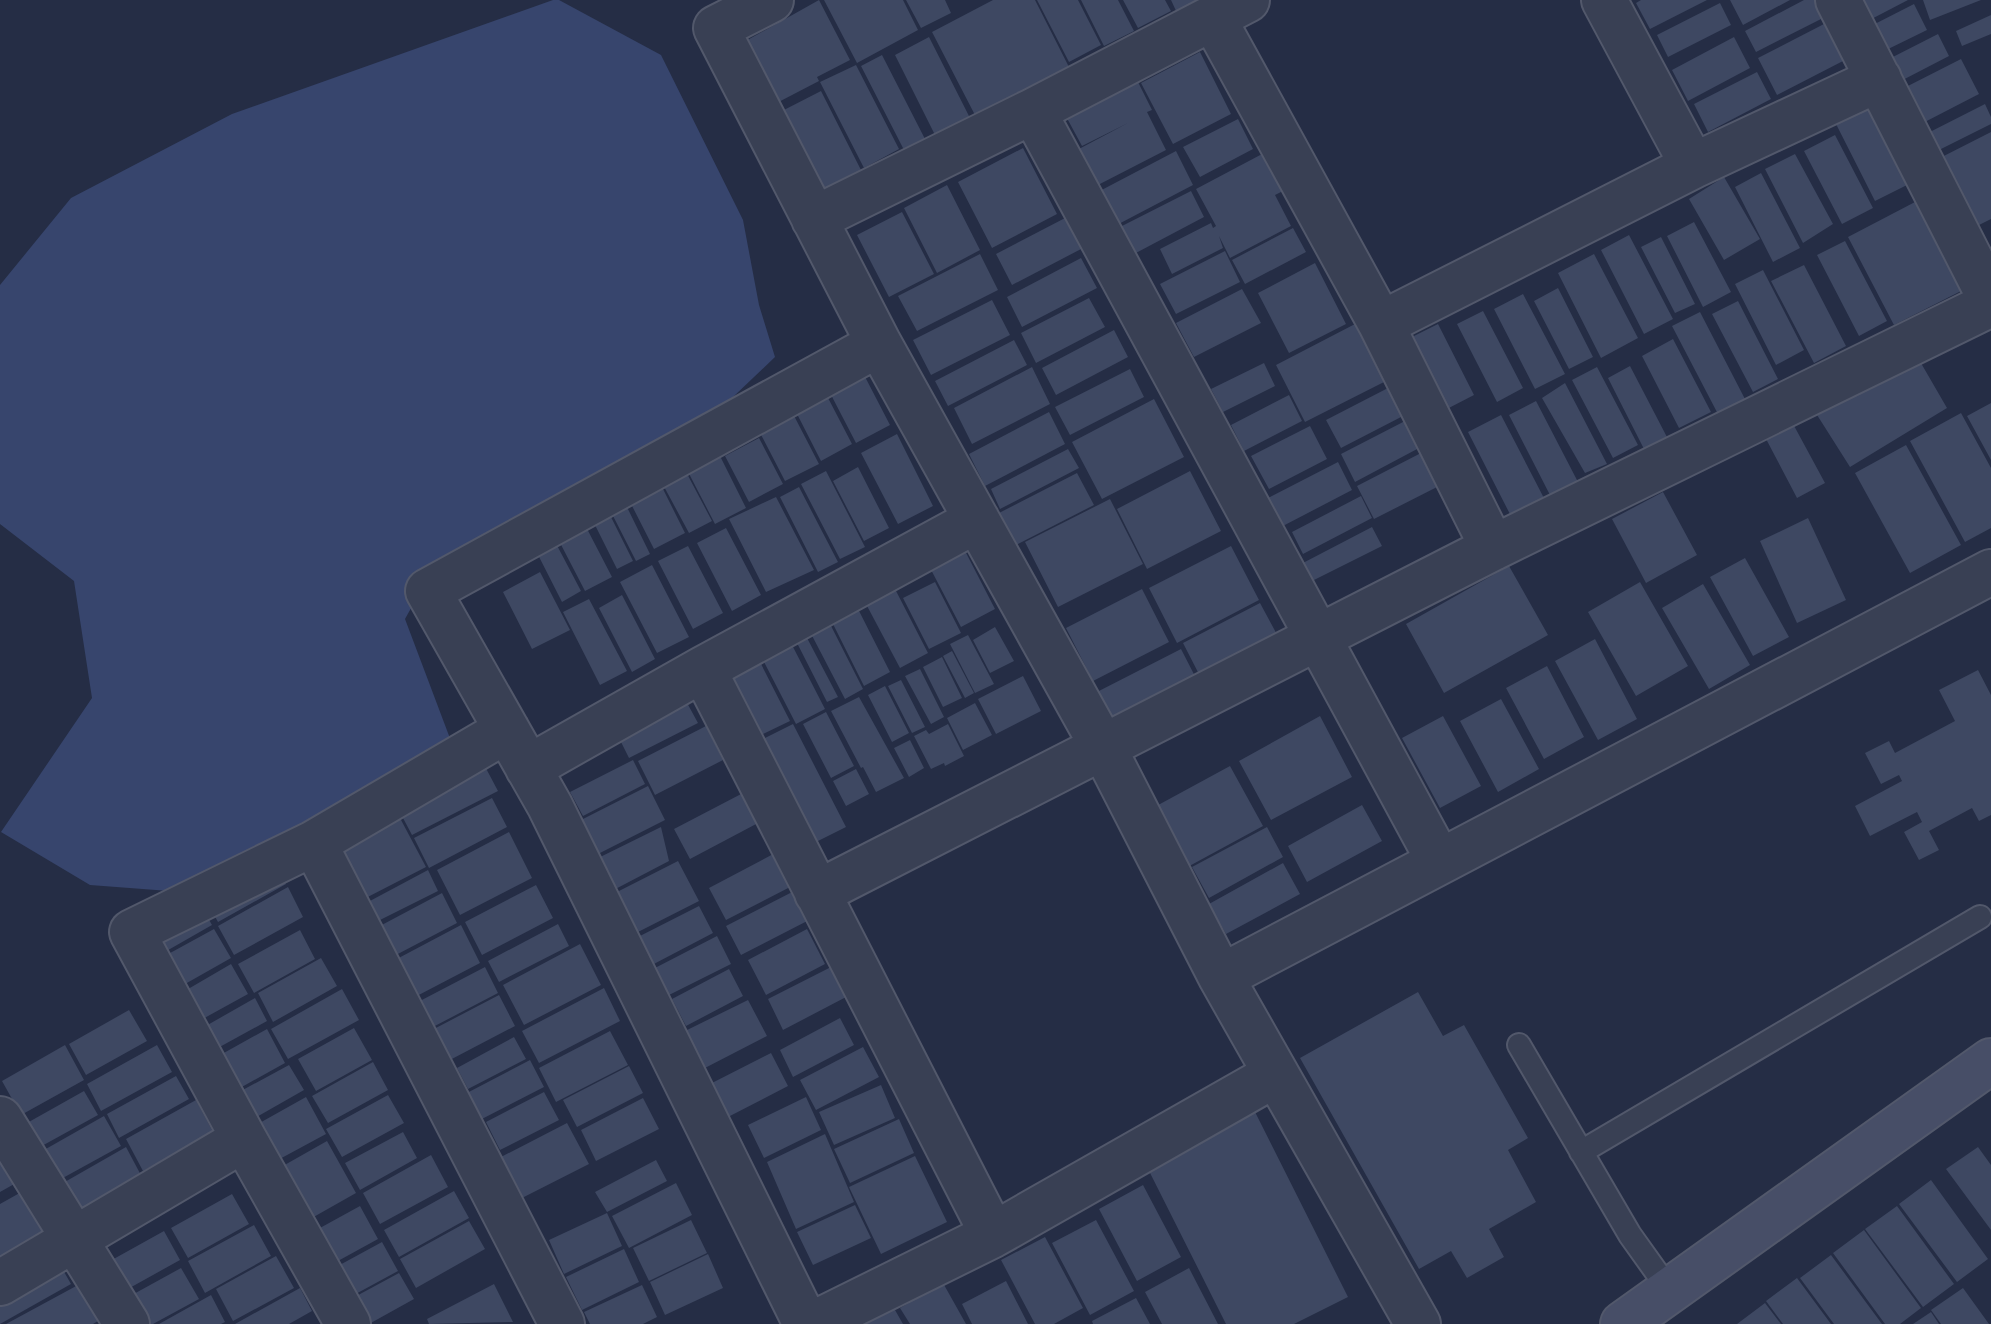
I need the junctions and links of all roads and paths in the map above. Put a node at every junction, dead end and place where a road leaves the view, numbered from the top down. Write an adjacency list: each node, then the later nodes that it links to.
1 (771, 0): 8 (street)
2 (1604, 0): 7 (street)
3 (1838, 0): 5 (street)
4 (1230, 9): 6 (street); 10 (street)
5 (1879, 79): 7 (street); 9 (street)
6 (1033, 111): 8 (street); 15 (street)
7 (1693, 166): 10 (street)
8 (814, 219): 11 (street)
9 (1991, 302): 13 (street)
10 (1381, 324): 13 (street)
11 (879, 344): 12 (street); 17 (street)
12 (977, 520): 16 (street); 18 (street)
13 (1493, 548): 15 (street)
14 (1991, 572): 21 (street)
15 (1318, 639): 18 (street); 21 (street)
16 (703, 669): 19 (street); 22 (street)
17 (507, 730): 19 (street); 20 (street)
18 (1103, 747): 22 (street); 24 (street)
19 (528, 768): 39 (street)
20 (314, 843): 29 (street); 38 (street)
21 (1439, 861): 24 (street)
22 (817, 893): 31 (street)
23 (1980, 917): 30 (lane)
24 (1221, 977): 27 (street)
25 (1519, 1045): 30 (lane)
26 (1991, 1061): 34 (street)
27 (1276, 1074): 31 (street); 35 (street)
28 (0, 1119): 32 (street)
29 (244, 1139): 32 (street); 37 (street)
30 (1581, 1152): 34 (lane)
31 (993, 1235): 40 (street)
32 (75, 1238): 33 (street); 36 (street)
33 (0, 1283)
34 (1670, 1291): 41 (street)
35 (1413, 1322)
36 (127, 1324)
37 (348, 1324)
38 (562, 1324)
39 (806, 1324)
40 (813, 1324)
41 (1623, 1324)

